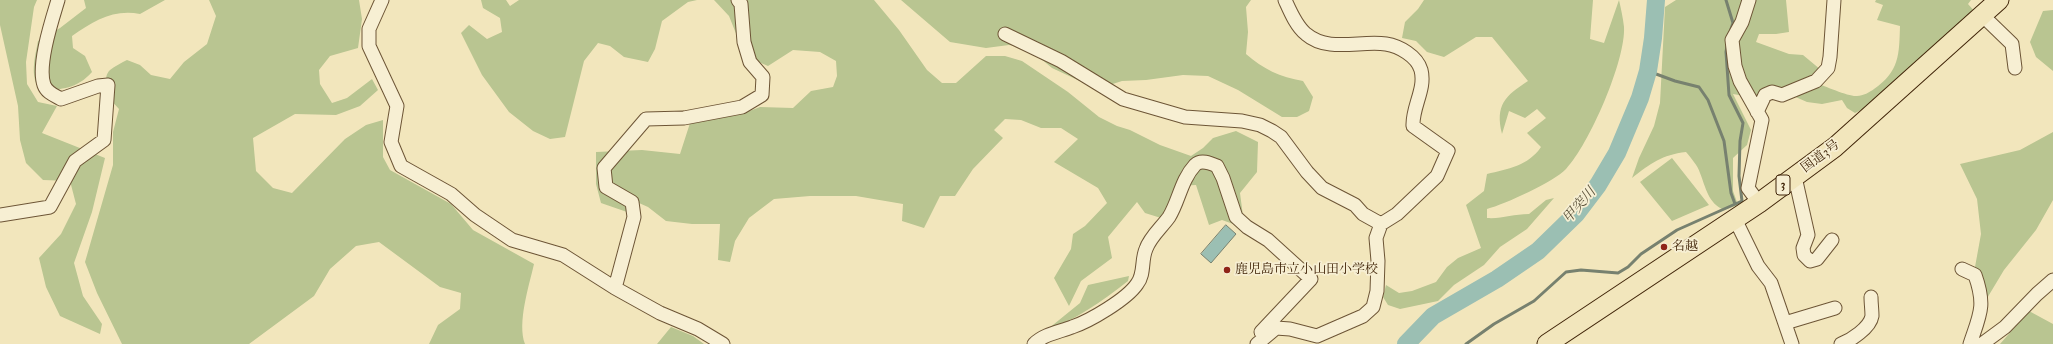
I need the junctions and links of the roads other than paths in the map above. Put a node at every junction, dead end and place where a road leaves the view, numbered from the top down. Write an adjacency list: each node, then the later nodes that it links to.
1 (58, 0): 14 (street)
2 (382, 0): 20 (street)
3 (738, 0): 20 (street)
4 (1285, 0): 16 (street)
5 (1749, 0): 11 (street)
6 (1834, 0): 11 (street)
7 (1999, 0): 8 (highway, 国道3号 / 3)
8 (1982, 15): 10 (street); 12 (highway, 国道3号 / 3)
9 (1005, 34): 16 (street)
10 (2015, 68)
11 (1757, 112): 13 (street)
12 (1794, 177): 13 (highway, 国道3号 / 3); 17 (street)
13 (1759, 203): 15 (highway, 国道3号 / 3)
14 (0, 215)
15 (1735, 218): 23 (street); 28 (highway, 国道3号 / 3)
16 (1381, 224): 27 (street)
17 (1832, 240)
18 (1962, 269): 31 (street)
19 (2053, 280): 32 (street)
20 (615, 288): 24 (street)
21 (1871, 297): 30 (street)
22 (1835, 308): 23 (street)
23 (1785, 323): 29 (street)
24 (723, 344)
25 (1034, 344): 26 (street)
26 (1250, 344)
27 (1257, 344)
28 (1547, 344)
29 (1792, 344)
30 (1842, 344)
31 (1970, 344)
32 (1982, 344)

